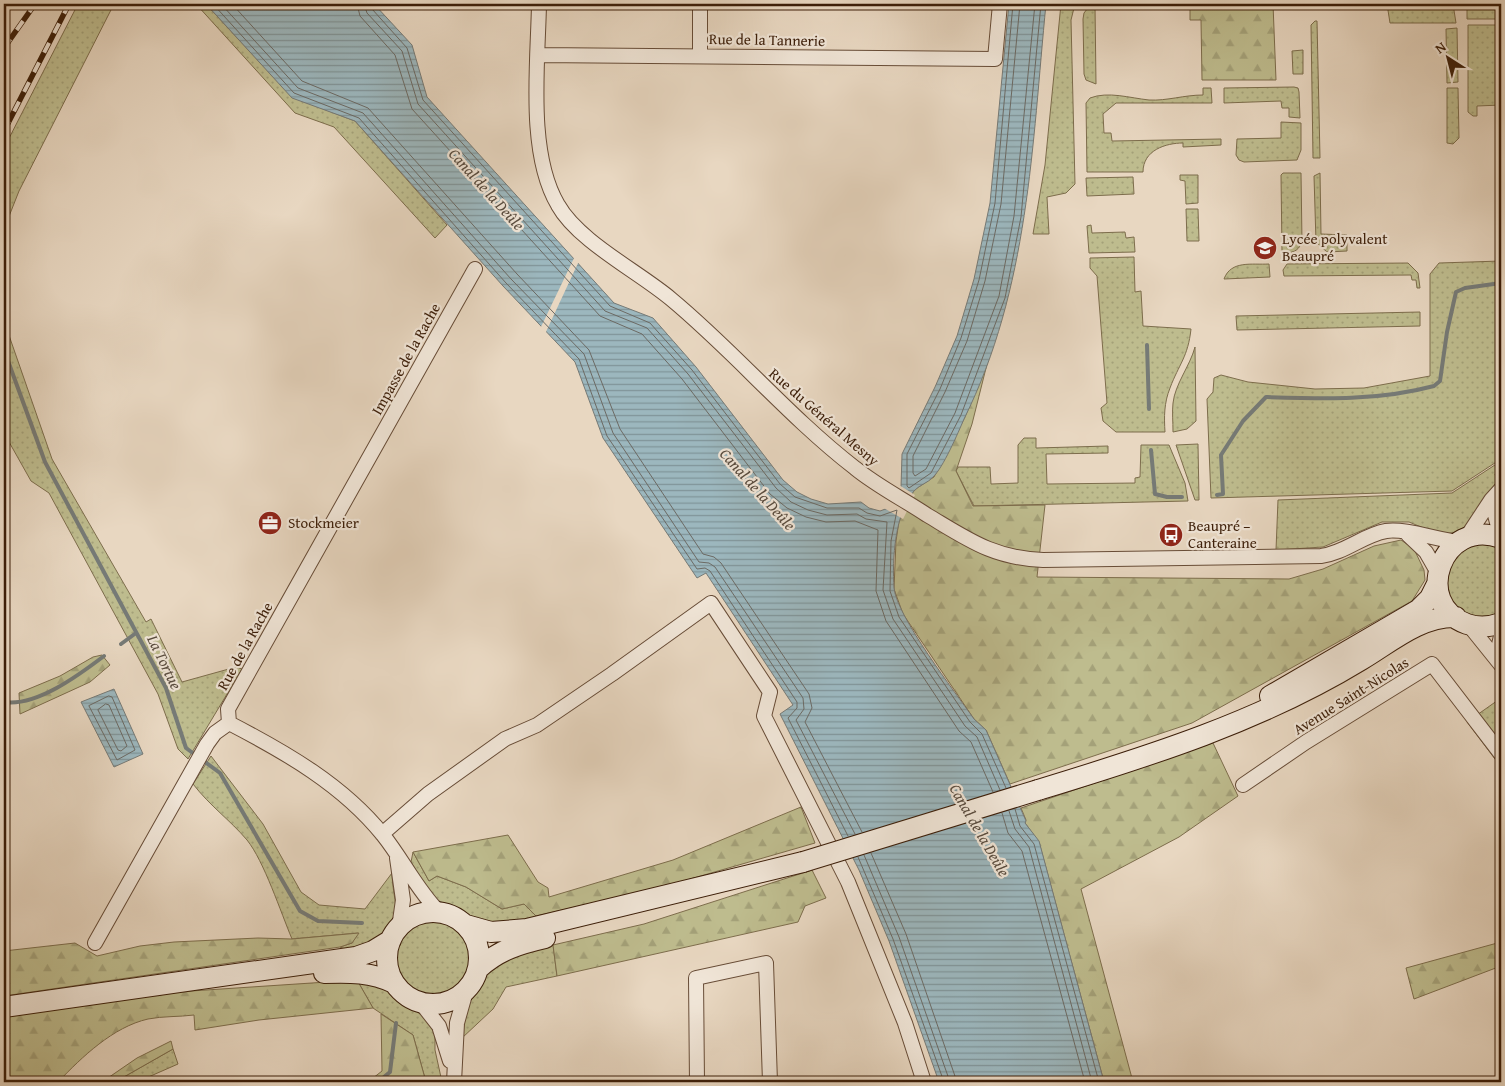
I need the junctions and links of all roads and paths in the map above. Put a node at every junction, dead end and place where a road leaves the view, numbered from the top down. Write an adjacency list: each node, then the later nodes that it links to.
1 (539, 4): 4 (street, Rue du Général Mesny)
2 (700, 4): 5 (street)
3 (1000, 4): 5 (street, Rue de la Tannerie)
4 (538, 54): 5 (street, Rue de la Tannerie); 9 (street, Rue du Général Mesny)
5 (700, 56)
6 (475, 269): 7 (street, Impasse de la Rache)
7 (366, 465): 17 (street, Rue de la Rache)
8 (1501, 490): 10 (street); 11 (street)
9 (1403, 531): 11 (street, Rue du Général Mesny); 12 (street)
10 (1501, 538): 11 (main road)
11 (1462, 540): 12 (main road)
12 (1438, 578): 13 (main road); 19 (main road)
13 (1462, 621): 14 (main road); 16 (street); 19 (main road)
14 (1501, 623)
15 (1501, 636): 16 (street)
16 (1501, 664)
17 (229, 723): 21 (street); 27 (street)
18 (1501, 754): 20 (street, Avenue Saint-Nicolas)
19 (1140, 758): 23 (main road, bridge)
20 (1243, 785)
21 (382, 834): 22 (street); 37 (street)
22 (391, 846): 24 (street); 26 (street)
23 (803, 862): 25 (main road); 28 (main road)
24 (439, 912): 25 (main road); 26 (main road)
25 (466, 925): 28 (main road)
26 (395, 934): 29 (main road); 30 (main road)
27 (95, 944)
28 (479, 968): 31 (main road)
29 (212, 978): 30 (main road); 33 (main road)
30 (394, 983): 32 (main road)
31 (466, 991): 32 (main road); 34 (street)
32 (421, 1003): 34 (street)
33 (4, 1007)
34 (453, 1077)
35 (697, 1082): 36 (street)
36 (770, 1082)
37 (924, 1082)

